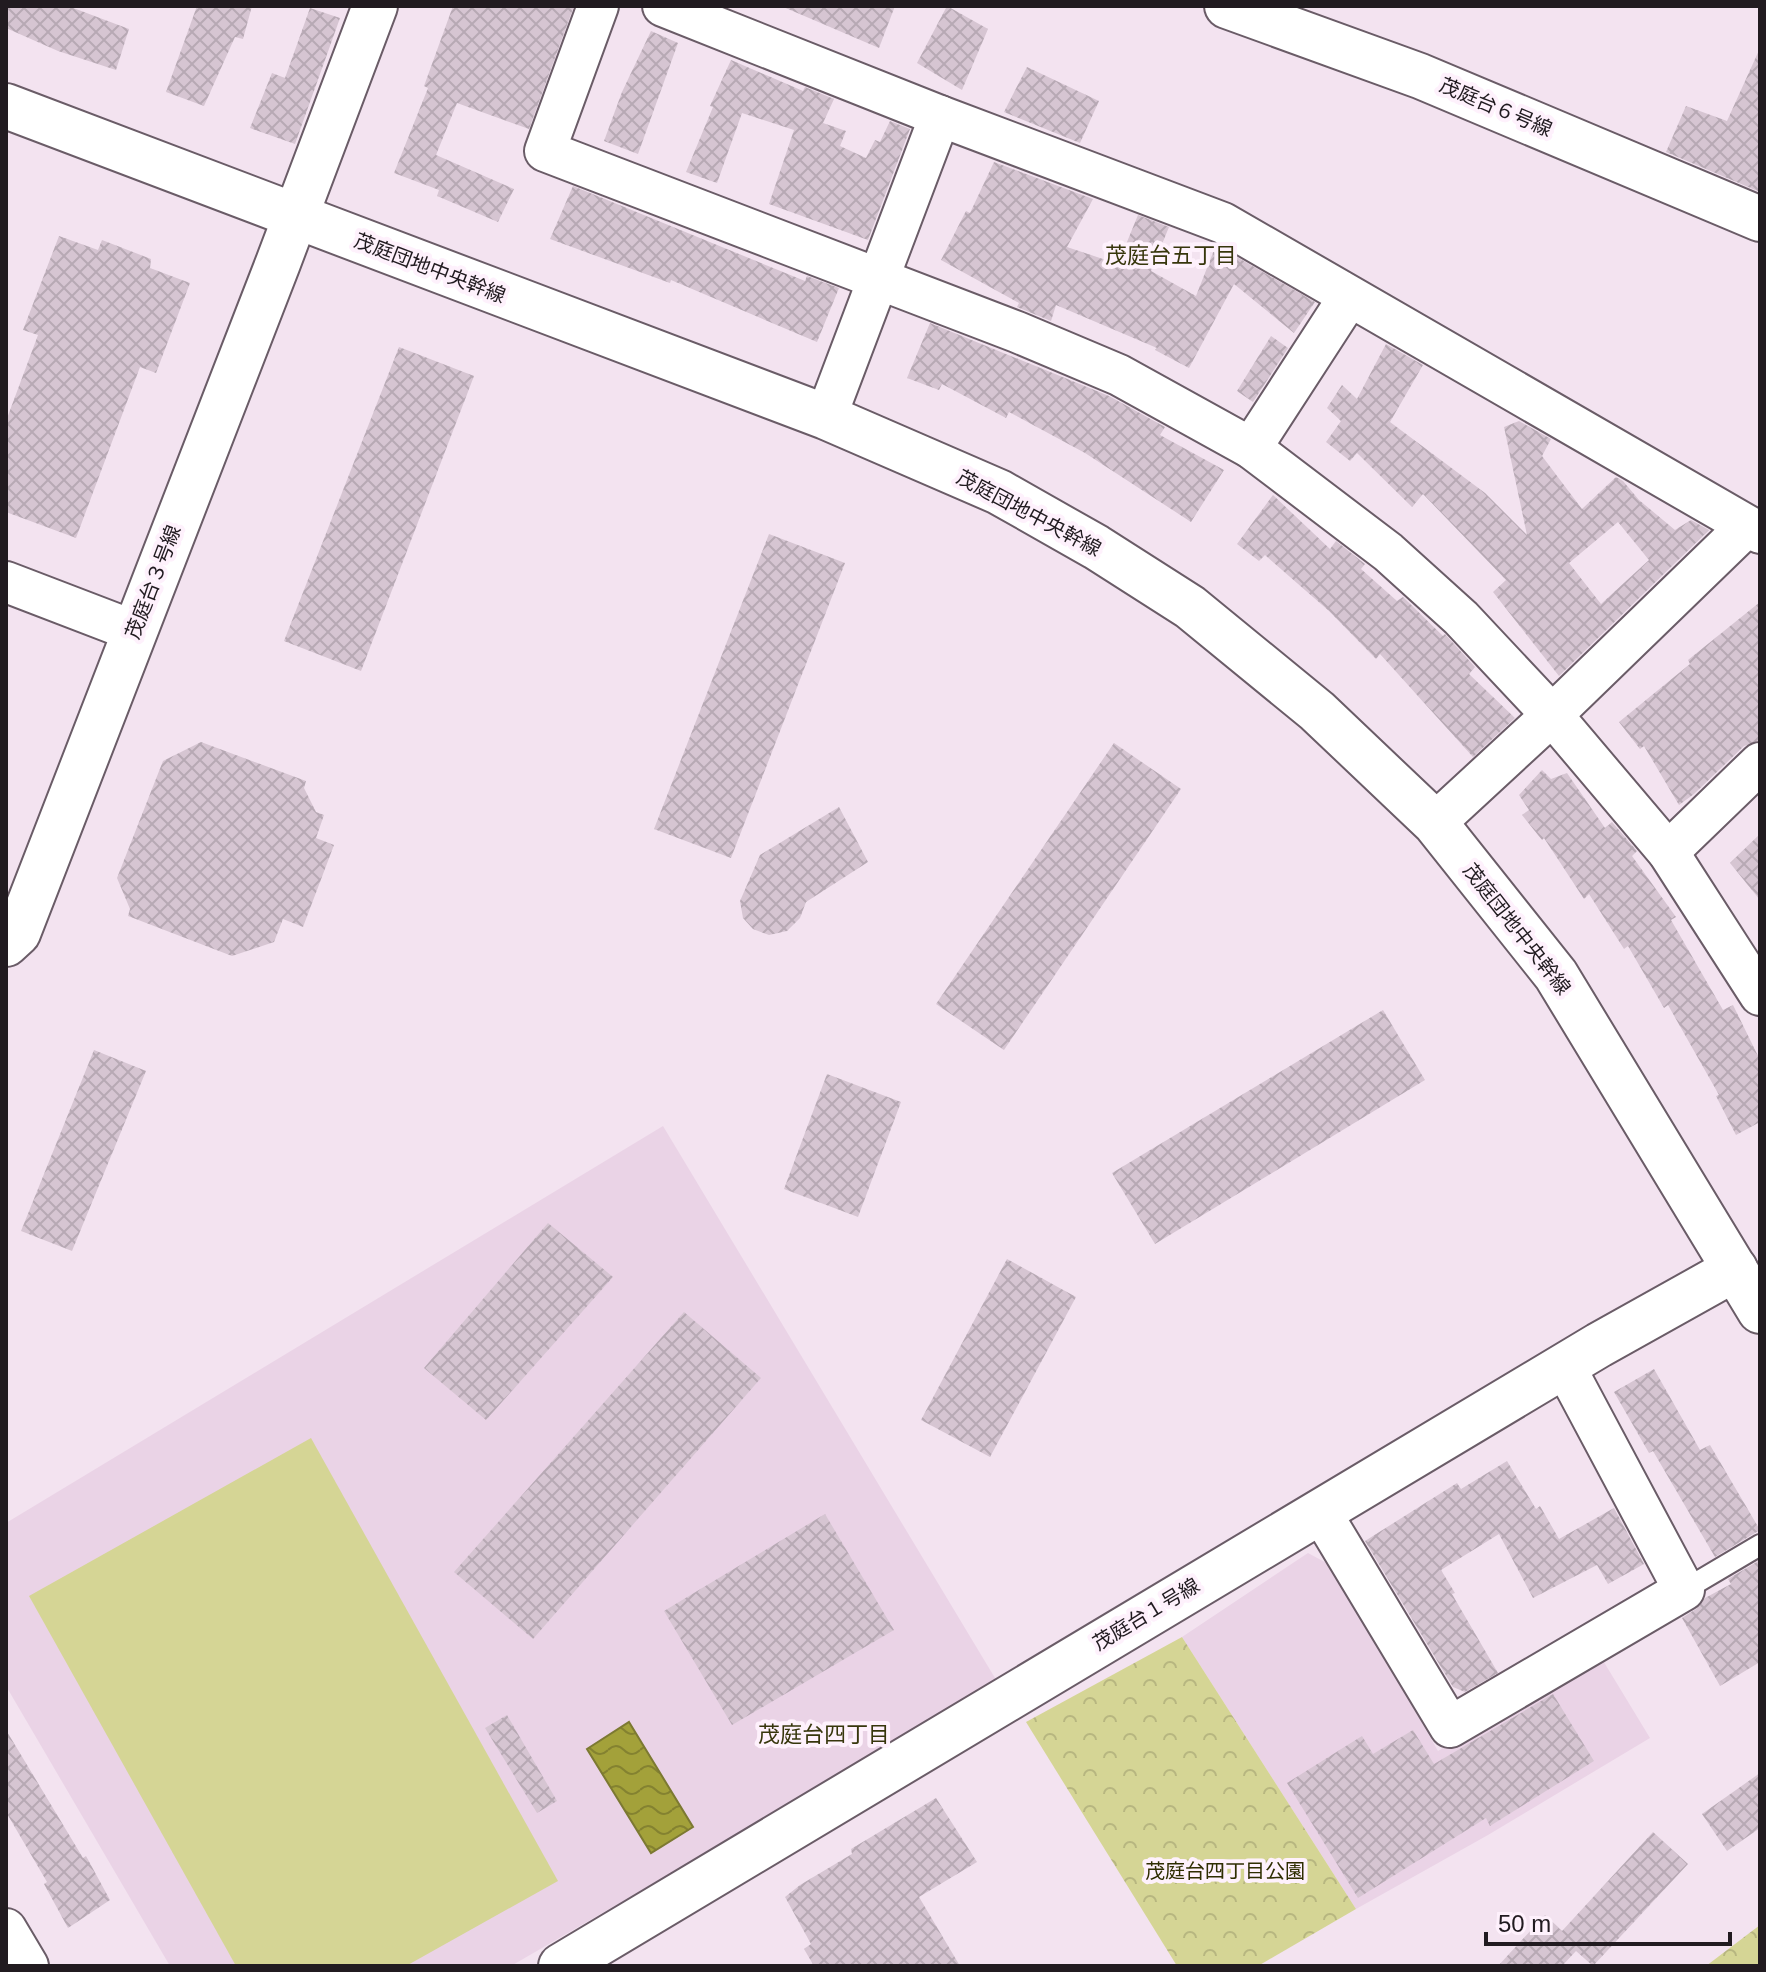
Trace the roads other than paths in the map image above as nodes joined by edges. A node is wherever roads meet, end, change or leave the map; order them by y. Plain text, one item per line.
1 (375, 6) edge
2 (598, 6) edge
3 (663, 6) edge
4 (1227, 6) edge
5 (6, 106) edge
6 (940, 116) junction
7 (296, 217) junction
8 (1760, 219) edge
9 (879, 281) junction
10 (1349, 297) junction
11 (826, 417) junction
12 (1251, 448) junction
13 (1753, 529) edge
14 (6, 582) edge
15 (134, 631) junction
16 (1552, 715) junction
17 (1760, 763) edge
18 (1435, 823) junction
19 (1668, 852) junction
20 (6, 944) edge
21 (1760, 995) edge
22 (1747, 1262) edge
23 (1760, 1311) edge
24 (1564, 1365) junction
25 (1320, 1511) junction
26 (1760, 1545) edge
27 (1684, 1590) junction
28 (6, 1929) edge
29 (28, 1966) edge
30 (561, 1966) edge

1 - 7 street, 茂庭台３号線
2 - 9 street
3 - 6 street
4 - 8 street, 茂庭台６号線
5 - 7 street, 茂庭団地中央幹線
6 - 9 street
6 - 10 street
7 - 11 street, 茂庭団地中央幹線
7 - 15 street, 茂庭台３号線
9 - 11 street
9 - 12 street
10 - 12 street
10 - 13 street
11 - 18 street, 茂庭団地中央幹線
12 - 16 street
13 - 16 street
14 - 15 street
15 - 20 street, 茂庭台３号線
16 - 18 street
16 - 19 street
17 - 19 street
18 - 22 street, 茂庭団地中央幹線
19 - 21 street
22 - 23 street, 茂庭団地中央幹線
22 - 24 street, 茂庭台１号線
24 - 25 street, 茂庭台１号線
24 - 27 street
25 - 27 street
25 - 30 street, 茂庭台１号線
26 - 27 lane
28 - 29 street

